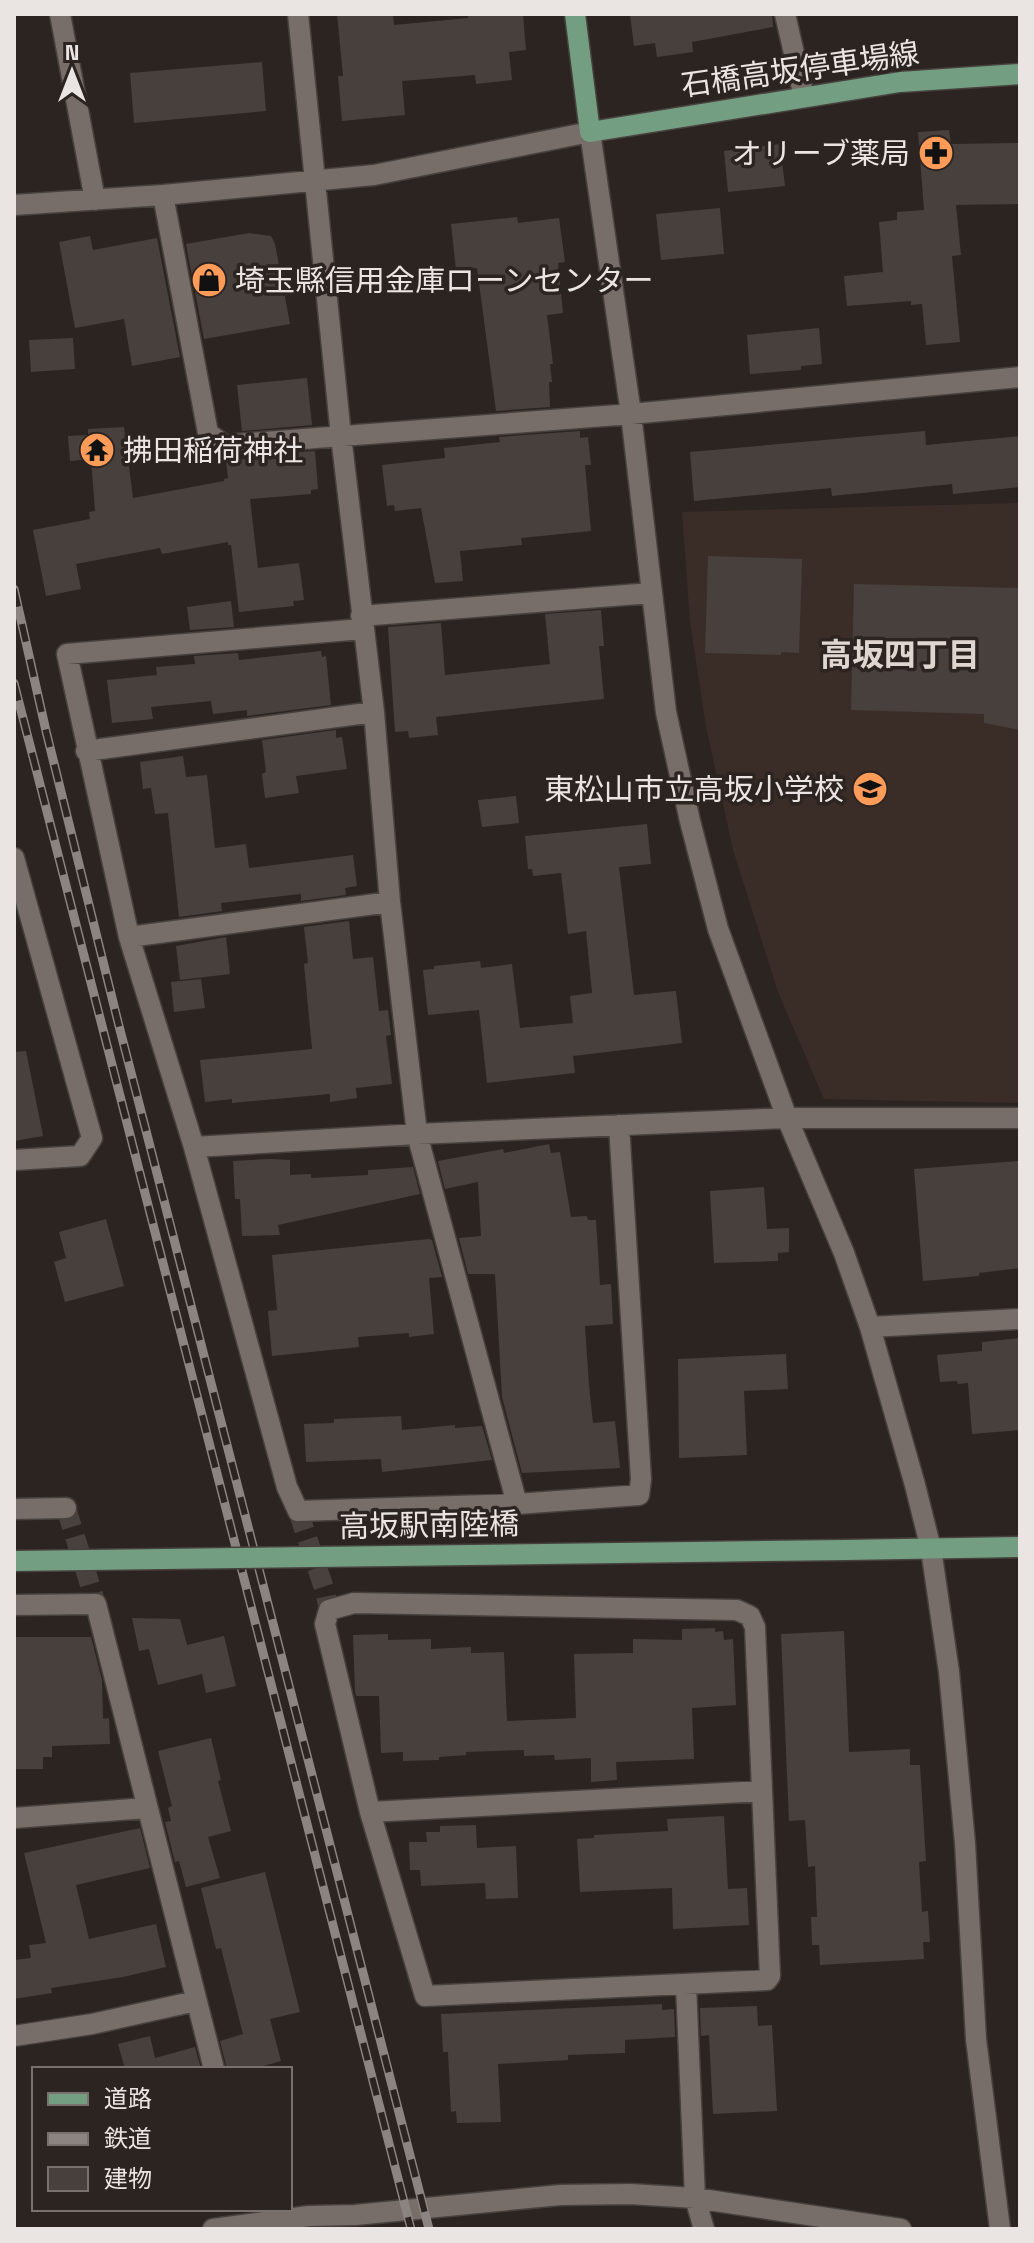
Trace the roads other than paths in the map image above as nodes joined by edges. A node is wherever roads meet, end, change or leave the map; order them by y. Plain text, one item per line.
1 (60, 14) edge
2 (298, 14) edge
3 (575, 14) edge
4 (785, 14) edge
5 (1020, 74) edge
6 (804, 97) junction
7 (590, 132) junction
8 (314, 181) junction
9 (163, 195) junction
10 (95, 200) junction
11 (14, 205) edge
12 (1020, 377) edge
13 (631, 414) junction
14 (341, 436) junction
15 (651, 593) junction
16 (362, 623) junction
17 (374, 712) junction
18 (86, 751) junction
19 (14, 858) edge
20 (390, 902) junction
21 (36, 937) junction
22 (129, 937) junction
23 (14, 938) edge
24 (787, 1118) junction
25 (1020, 1118) edge
26 (619, 1125) junction
27 (417, 1134) junction
28 (194, 1147) junction
29 (14, 1160) edge
30 (1020, 1319) edge
31 (870, 1327) junction
32 (517, 1504) junction
33 (66, 1508) dead end
34 (14, 1509) edge
35 (1020, 1547) edge
36 (931, 1549) junction
37 (14, 1561) edge
38 (14, 1605) edge
39 (762, 1791) junction
40 (146, 1808) junction
41 (370, 1812) junction
42 (14, 1818) edge
43 (686, 1984) junction
44 (196, 2001) junction
45 (14, 2036) edge
46 (213, 2067) edge
47 (695, 2198) junction
48 (255, 2216) edge
49 (355, 2222) edge
50 (213, 2229) edge
51 (704, 2229) edge
52 (901, 2229) edge
53 (1000, 2229) edge

1 - 10 street
2 - 8 street
3 - 7 main road
4 - 6 street
5 - 6 main road, 石橋高坂停車場線
6 - 7 main road, 石橋高坂停車場線
7 - 8 street
7 - 13 street
8 - 9 street
8 - 14 street
9 - 10 street
9 - 14 street
10 - 11 street
12 - 13 street
13 - 14 street
13 - 15 street
14 - 16 street
15 - 16 street
15 - 24 street
16 - 17 street
16 - 18 street
17 - 18 street
17 - 20 street
18 - 22 street
19 - 21 street
20 - 22 street
20 - 27 street
21 - 23 street
21 - 29 street
22 - 28 street
24 - 25 street
24 - 26 street
24 - 31 street
26 - 27 street
26 - 32 street
27 - 28 street
27 - 32 street
28 - 32 street
30 - 31 street
31 - 36 street
33 - 34 street
35 - 36 main road, 高坂駅南陸橋
36 - 37 main road, 高坂駅南陸橋, bridge
36 - 53 street
38 - 40 street
39 - 41 street
39 - 41 street
39 - 43 street
40 - 42 street
40 - 44 street
41 - 43 street
43 - 47 street
44 - 45 street
44 - 46 street
47 - 49 street
47 - 51 street
47 - 52 street
48 - 49 street
48 - 50 street

